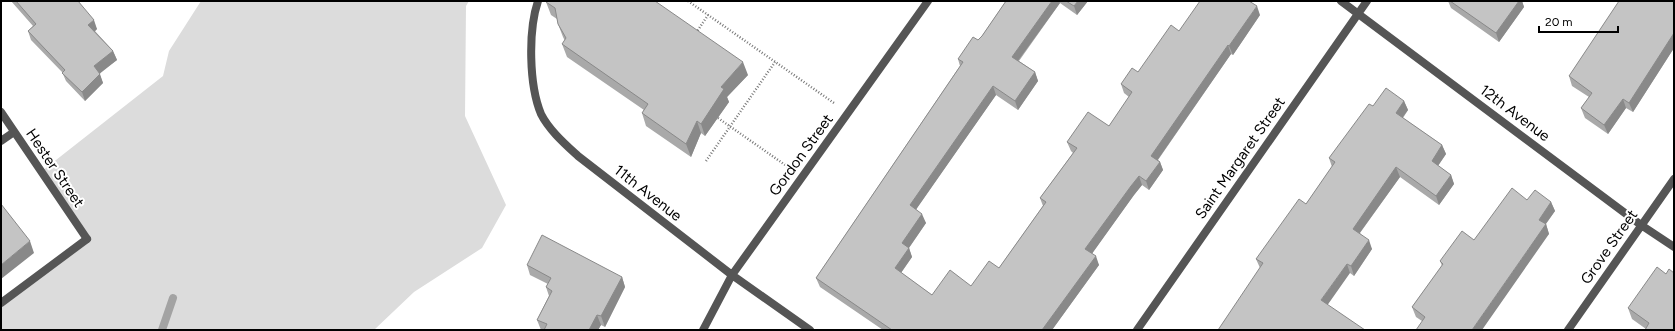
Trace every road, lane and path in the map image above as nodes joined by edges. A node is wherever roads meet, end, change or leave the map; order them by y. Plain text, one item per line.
1 (538, 1) edge
2 (688, 1) edge
3 (928, 1) edge
4 (1341, 1) edge
5 (1367, 1) edge
6 (1359, 13) junction
7 (708, 15) junction
8 (693, 37) edge
9 (775, 62) junction
10 (1, 112) edge
11 (848, 113) junction
12 (718, 118) dead end
13 (730, 126) junction
14 (14, 132) junction
15 (1, 141) edge
16 (706, 161) dead end
17 (802, 177) junction
18 (1674, 179) edge
19 (1641, 226) junction
20 (1674, 247) edge
21 (732, 275) junction
22 (1, 303) edge
23 (703, 330) edge
24 (810, 330) edge
25 (1137, 330) edge
26 (1568, 330) edge

1 - 21 street, 11th Avenue
2 - 7 path
3 - 11 street, Gordon Street
4 - 6 street, 12th Avenue
5 - 6 street, Saint Margaret Street
6 - 19 street, 12th Avenue
6 - 25 street, Saint Margaret Street
7 - 8 path
7 - 9 path
9 - 11 path
9 - 13 path
10 - 14 street, Hester Street
11 - 17 street, Gordon Street
12 - 13 path
13 - 16 path
13 - 17 path
14 - 15 street
14 - 22 street, Hester Street
17 - 21 street, Gordon Street
18 - 19 street, Grove Street
19 - 20 street, 12th Avenue
19 - 26 street, Grove Street
21 - 23 street, Gordon Street
21 - 24 street, 11th Avenue

